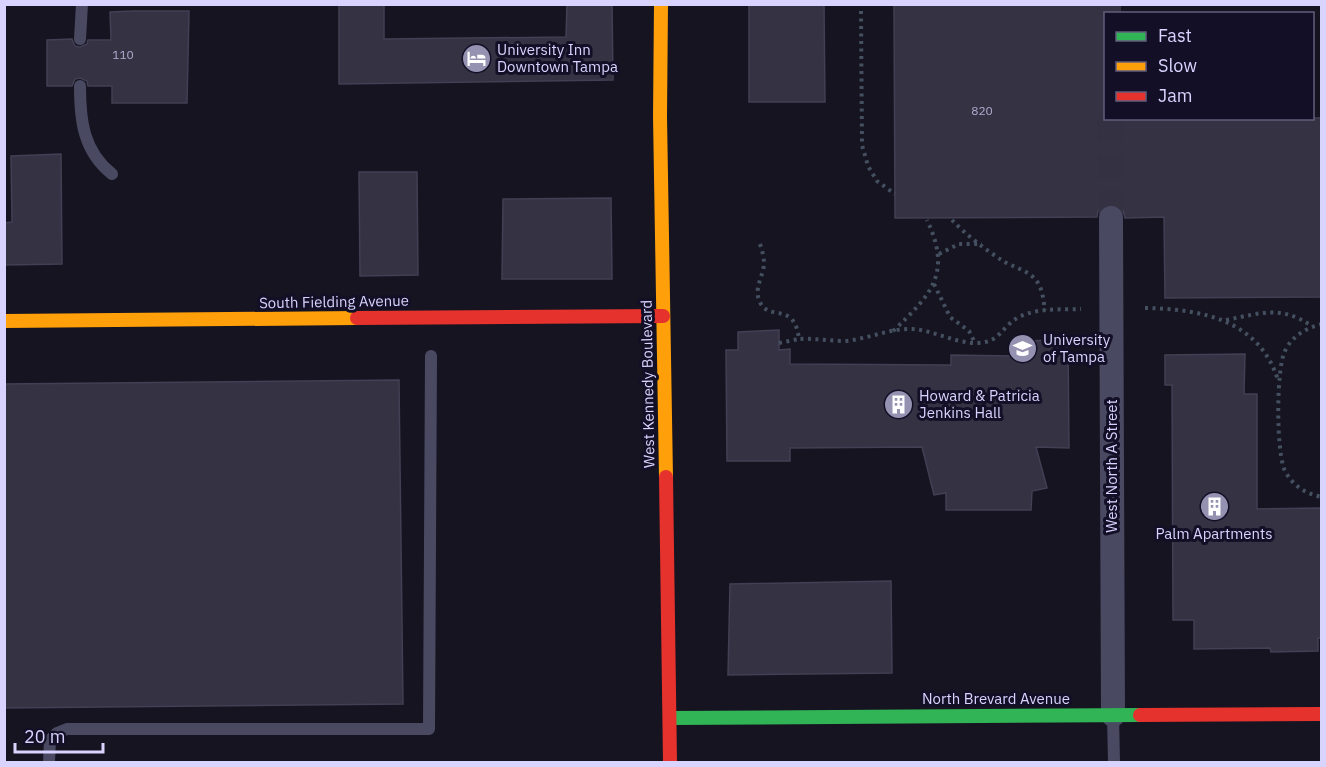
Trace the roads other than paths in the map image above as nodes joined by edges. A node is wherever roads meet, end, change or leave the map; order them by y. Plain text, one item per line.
1 (82, 4) edge
2 (661, 4) edge
3 (80, 39) dead end
4 (80, 86) dead end
5 (112, 174) dead end
6 (1111, 218) tunnel mouth
7 (663, 316) junction
8 (4, 321) edge
9 (431, 356) dead end
10 (1322, 714) edge
11 (1113, 715) junction
12 (670, 718) junction
13 (49, 762) edge
14 (670, 762) edge
15 (1114, 762) edge

1 - 3 lane
2 - 7 street, West Kennedy Boulevard
4 - 5 lane
6 - 11 street, West North A Street
7 - 8 street, South Fielding Avenue
7 - 12 street, West Kennedy Boulevard
9 - 13 lane
10 - 11 street, North Brevard Avenue
11 - 12 street, North Brevard Avenue
11 - 15 lane
12 - 14 street, West Kennedy Boulevard

